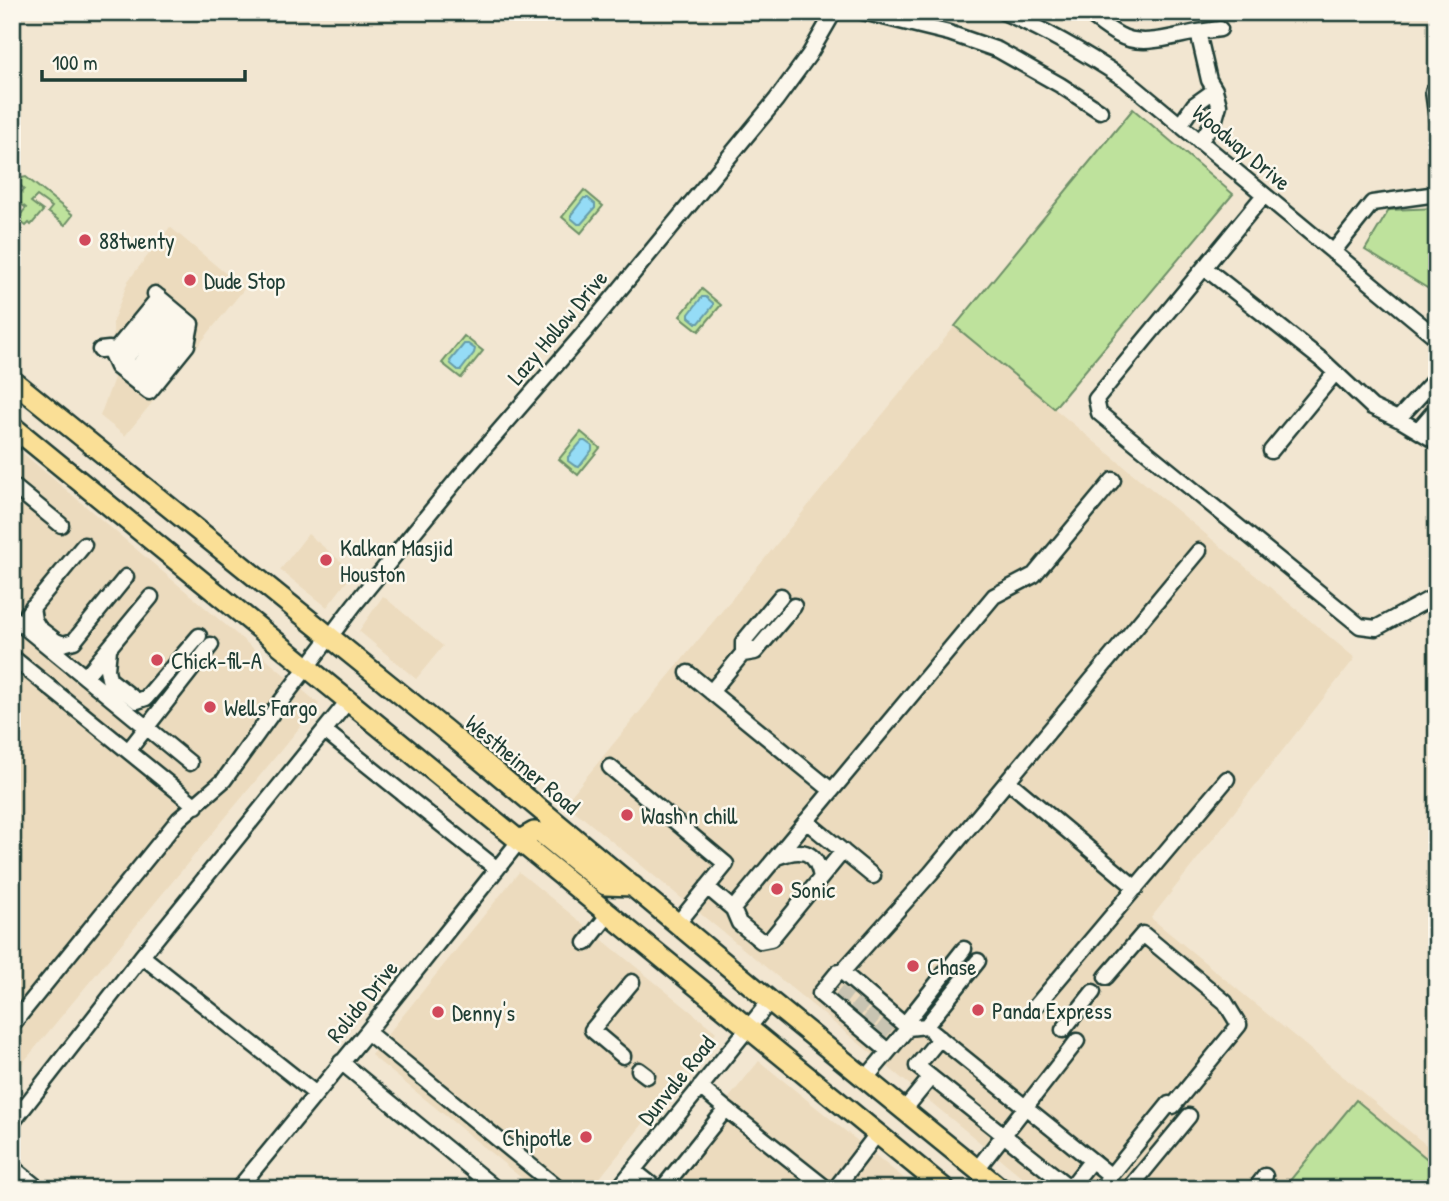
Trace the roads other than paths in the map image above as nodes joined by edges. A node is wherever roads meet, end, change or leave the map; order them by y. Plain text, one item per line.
1 (834, 12) edge
2 (863, 12) edge
3 (1003, 12) edge
4 (1086, 12) edge
5 (1220, 29) dead end
6 (1198, 33) junction
7 (1215, 90) junction
8 (1100, 111) dead end
9 (1180, 125) junction
10 (1200, 142) junction
11 (1437, 194) edge
12 (1264, 195) junction
13 (1334, 253) junction
14 (1205, 268) junction
15 (169, 306) junction
16 (1437, 338) edge
17 (100, 350) dead end
18 (1335, 373) junction
19 (127, 375) junction
20 (1437, 377) edge
21 (12, 380) edge
22 (1437, 408) edge
23 (1398, 419) junction
24 (1418, 430) junction
25 (15, 436) edge
26 (1437, 442) edge
27 (1271, 451) dead end
28 (1113, 480) dead end
29 (12, 485) edge
30 (61, 525) dead end
31 (84, 545) dead end
32 (1199, 551) dead end
33 (1437, 595) edge
34 (151, 597) dead end
35 (788, 601) dead end
36 (32, 607) junction
37 (16, 620) edge
38 (331, 637) junction
39 (109, 649) junction
40 (12, 656) edge
41 (64, 660) junction
42 (308, 667) junction
43 (688, 673) dead end
44 (85, 677) junction
45 (711, 692) junction
46 (348, 701) junction
47 (146, 727) junction
48 (325, 731) junction
49 (128, 751) junction
50 (190, 763) dead end
51 (610, 767) dead end
52 (1227, 779) dead end
53 (1008, 781) junction
54 (831, 790) junction
55 (195, 806) junction
56 (806, 821) junction
57 (520, 840) junction
58 (843, 852) junction
59 (775, 858) junction
60 (497, 869) junction
61 (873, 876) dead end
62 (821, 877) junction
63 (633, 886) junction
64 (707, 887) junction
65 (1136, 888) junction
66 (733, 909) junction
67 (609, 914) junction
68 (678, 923) junction
69 (586, 943) dead end
70 (964, 949) dead end
71 (142, 956) junction
72 (978, 961) dead end
73 (842, 972) junction
74 (1106, 977) dead end
75 (632, 982) dead end
76 (1093, 992) dead end
77 (770, 1000) junction
78 (1035, 1007) dead end
79 (899, 1023) junction
80 (12, 1025) edge
81 (926, 1026) junction
82 (747, 1028) junction
83 (1063, 1030) dead end
84 (367, 1032) junction
85 (940, 1038) junction
86 (12, 1039) edge
87 (1077, 1041) dead end
88 (12, 1046) edge
89 (888, 1051) junction
90 (622, 1056) dead end
91 (341, 1062) junction
92 (931, 1077) junction
93 (866, 1078) junction
94 (700, 1087) junction
95 (316, 1094) junction
96 (1026, 1107) junction
97 (726, 1109) junction
98 (904, 1110) junction
99 (1189, 1116) dead end
100 (12, 1123) edge
101 (877, 1134) junction
102 (1003, 1135) junction
103 (1091, 1161) junction
104 (12, 1167) edge
105 (976, 1169) junction
106 (633, 1170) junction
107 (1265, 1176) dead end
108 (1105, 1185) edge
109 (239, 1188) edge
110 (39, 1189) edge
111 (496, 1189) edge
112 (559, 1189) edge
113 (618, 1189) edge
114 (660, 1189) edge
115 (827, 1189) edge
116 (835, 1189) edge
117 (945, 1189) edge
118 (1001, 1189) edge
119 (1129, 1189) edge
120 (1255, 1189) edge

1 - 38 street, Lazy Hollow Drive
2 - 8 street
3 - 9 street, Woodway Drive
4 - 6 street
5 - 6 street
6 - 7 street
7 - 9 street
7 - 10 street
9 - 10 street, Woodway Drive
10 - 12 street, Woodway Drive
11 - 13 street
12 - 13 street, Woodway Drive
12 - 14 street
13 - 16 street, Woodway Drive
14 - 18 street
14 - 33 street
15 - 19 street
15 - 19 street
15 - 19 street
17 - 19 street
18 - 23 street
18 - 27 street
20 - 23 street
21 - 38 main road, Westheimer Road
22 - 24 street
23 - 24 street
24 - 26 street
25 - 42 main road
28 - 54 street
29 - 30 street
31 - 36 street
32 - 53 street
34 - 39 street
35 - 45 street
36 - 37 street
36 - 41 street
37 - 41 street
38 - 42 street, Lazy Hollow Drive
38 - 63 main road, Westheimer Road
39 - 44 street
39 - 47 street
40 - 49 street
41 - 44 street
42 - 46 main road
42 - 55 street, Lazy Hollow Drive
43 - 45 street
44 - 47 street
45 - 54 street
46 - 48 street
46 - 57 main road
47 - 49 street
47 - 50 street
48 - 60 street
48 - 71 street
49 - 55 street
51 - 64 street
52 - 65 street
53 - 65 street
53 - 73 street
54 - 56 street
55 - 80 street, Lazy Hollow Drive
56 - 58 street
56 - 59 street
57 - 60 street, Rolido Drive
57 - 63 main road
57 - 67 main road
58 - 61 street
58 - 62 street
59 - 62 street
59 - 66 street
60 - 84 street, Rolido Drive
62 - 66 street
63 - 68 main road, Westheimer Road
64 - 66 street
64 - 68 street
65 - 78 street
67 - 69 street
67 - 82 main road
68 - 77 main road, Westheimer Road
70 - 79 street
71 - 95 street
71 - 100 street
72 - 81 street
73 - 79 street
73 - 89 street
74 - 108 street
75 - 90 street
76 - 83 street
77 - 82 street, Dunvale Road
77 - 93 main road, Westheimer Road
79 - 81 street
79 - 89 street
81 - 85 street
82 - 94 street, Dunvale Road
82 - 101 main road
84 - 91 street, Rolido Drive
84 - 112 street
85 - 92 street
85 - 96 street
86 - 88 street
87 - 96 street
89 - 93 street
91 - 95 street, Rolido Drive
91 - 111 street
92 - 98 street
92 - 102 street
93 - 98 main road, Westheimer Road
94 - 97 street
94 - 106 street, Dunvale Road
95 - 109 street, Rolido Drive
96 - 102 street
96 - 103 street
97 - 114 street
97 - 115 street
98 - 105 main road, Westheimer Road
99 - 119 street
101 - 116 street
101 - 117 main road
102 - 103 street
102 - 105 street
103 - 108 street
104 - 110 street
105 - 118 main road, Westheimer Road
106 - 113 street, Dunvale Road
106 - 114 street
107 - 120 street

